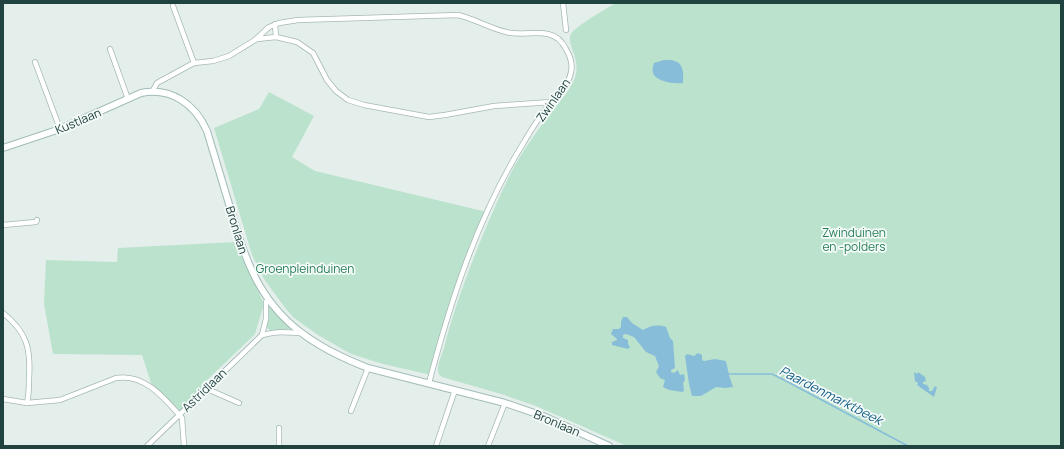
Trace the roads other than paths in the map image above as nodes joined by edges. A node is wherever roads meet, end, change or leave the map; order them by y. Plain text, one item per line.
1 (563, 3) edge
2 (173, 6) dead end
3 (275, 24) junction
4 (566, 30) dead end
5 (276, 37) junction
6 (255, 40) junction
7 (110, 49) dead end
8 (35, 62) dead end
9 (194, 63) junction
10 (152, 92) junction
11 (128, 100) junction
12 (551, 102) junction
13 (60, 130) junction
14 (3, 148) edge
15 (37, 220) dead end
16 (3, 225) edge
17 (268, 298) junction
18 (3, 312) edge
19 (302, 333) junction
20 (262, 334) junction
21 (368, 368) junction
22 (429, 383) junction
23 (205, 388) junction
24 (455, 390) junction
25 (3, 399) edge
26 (27, 403) junction
27 (239, 403) dead end
28 (505, 403) junction
29 (351, 412) dead end
30 (179, 415) junction
31 (279, 428) dead end
32 (596, 443) edge
33 (147, 446) edge
34 (184, 446) edge
35 (279, 446) edge
36 (436, 446) edge
37 (488, 446) edge
38 (609, 446) edge

1 - 4 street
2 - 9 street
3 - 5 street
3 - 6 street, Zwinlaan
3 - 12 street, Zwinlaan
5 - 6 street
5 - 12 street
6 - 9 street, Zwinlaan
7 - 11 street
8 - 13 street
9 - 10 street, Zwinlaan
10 - 11 street, Kustlaan
10 - 17 street, Bronlaan
11 - 13 street, Kustlaan
12 - 22 street, Zwinlaan
13 - 14 street, Kustlaan
15 - 16 street
17 - 19 street, Bronlaan
17 - 20 street
18 - 26 street
19 - 20 street
19 - 21 street, Bronlaan
20 - 23 street, Astridlaan
21 - 22 street, Bronlaan
21 - 29 street
22 - 24 street, Bronlaan
23 - 27 street
23 - 30 street, Astridlaan
24 - 28 street, Bronlaan
24 - 36 street
25 - 26 street
26 - 30 street
28 - 32 street, Bronlaan
28 - 37 street
30 - 33 street, Astridlaan
30 - 34 street
31 - 35 street
32 - 38 street, Bronlaan

